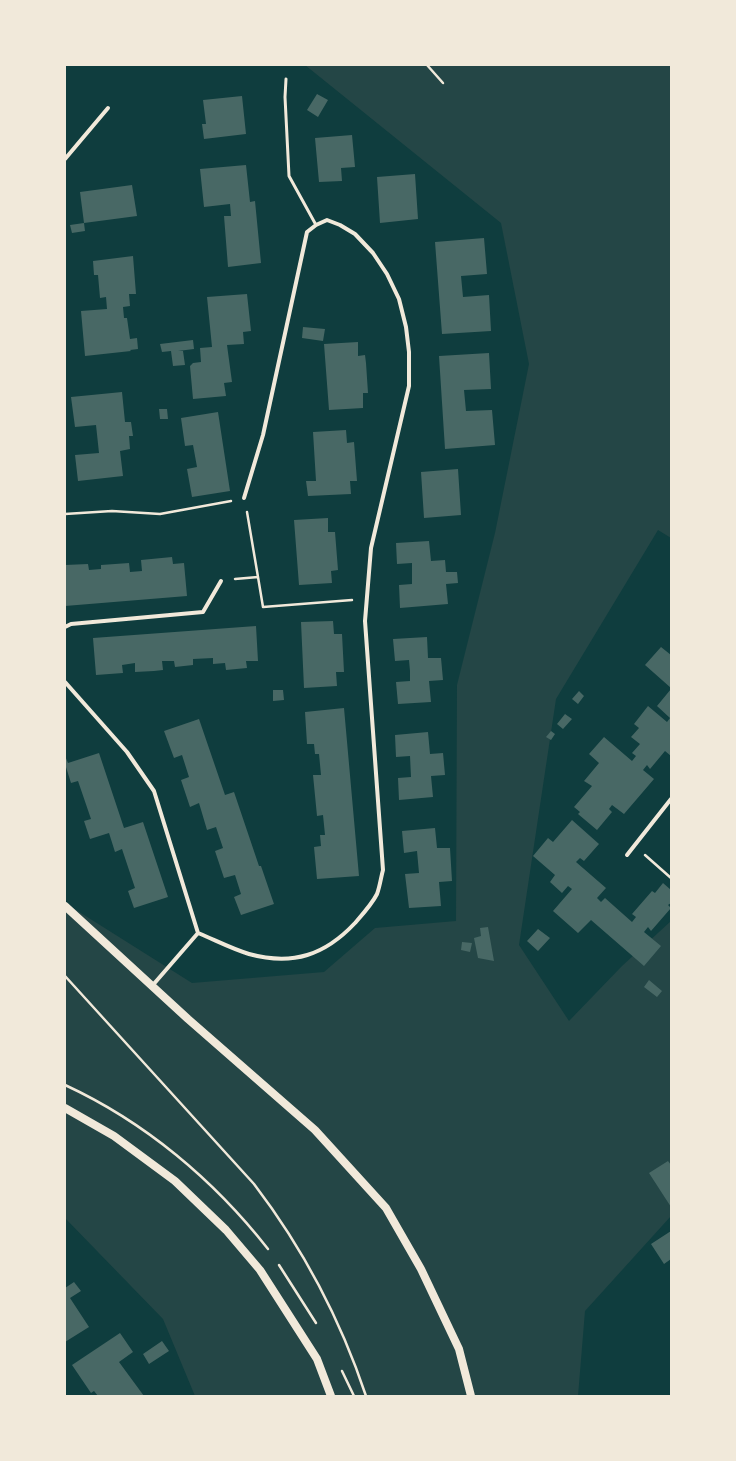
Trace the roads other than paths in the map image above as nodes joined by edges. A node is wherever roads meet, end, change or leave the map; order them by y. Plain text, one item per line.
1 (286, 79) dead end
2 (108, 108) dead end
3 (65, 159) edge
4 (316, 225) junction
5 (244, 498) road end
6 (221, 581) road end
7 (65, 627) edge
8 (65, 682) edge
9 (671, 799) edge
10 (627, 855) dead end
11 (65, 906) edge
12 (198, 933) junction
13 (151, 986) junction
14 (65, 1108) edge
15 (331, 1396) edge
16 (471, 1396) edge

1 - 4 lane
2 - 3 street
4 - 5 street
4 - 12 street
6 - 7 street
8 - 12 street
9 - 10 street
11 - 13 main road
12 - 13 street
13 - 16 main road
14 - 15 main road

